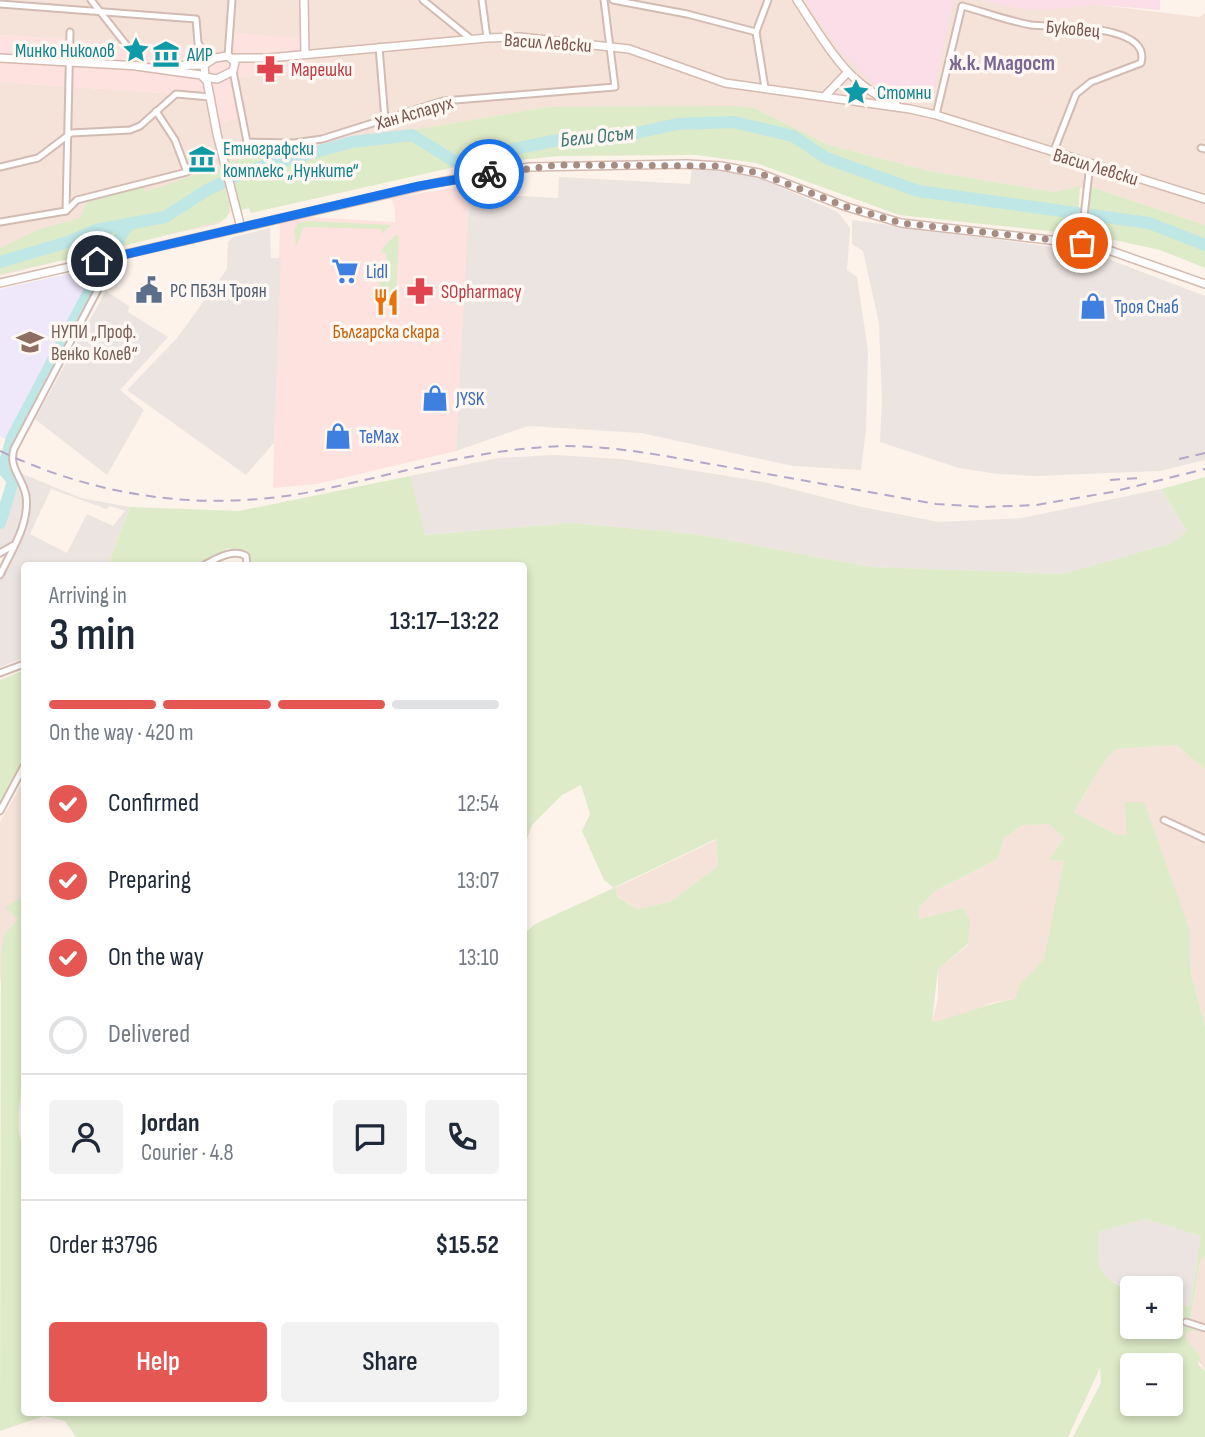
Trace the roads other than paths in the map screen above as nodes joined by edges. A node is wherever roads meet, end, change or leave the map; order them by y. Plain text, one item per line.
1 (71, 0) edge
2 (91, 0) edge
3 (232, 0) edge
4 (304, 0) edge
5 (423, 0) edge
6 (482, 0) edge
7 (604, 0) edge
8 (613, 0) edge
9 (768, 0) edge
10 (797, 0) edge
11 (0, 4) edge
12 (71, 8) junction
13 (99, 10) junction
14 (756, 32) junction
15 (70, 33) dead end
16 (487, 38) junction
17 (471, 39) junction
18 (610, 46) junction
19 (379, 47) junction
20 (305, 54) junction
21 (135, 56) dead end
22 (230, 57) junction
23 (0, 58) edge
24 (268, 58) junction
25 (69, 62) junction
26 (207, 63) junction
27 (136, 66) junction
28 (234, 70) junction
29 (847, 73) junction
30 (205, 77) junction
31 (220, 78) junction
32 (765, 88) junction
33 (823, 96) junction
34 (210, 97) junction
35 (910, 108) junction
36 (212, 109) junction
37 (156, 111) junction
38 (936, 115) junction
39 (385, 120) junction
40 (66, 136) junction
41 (1053, 153) junction
42 (1090, 164) junction
43 (0, 167) edge
44 (1205, 199) edge
45 (66, 211) junction
46 (0, 222) edge
47 (241, 228) junction
48 (1082, 234) dead end
49 (115, 257) junction
50 (0, 283) edge
51 (1205, 285) edge
52 (14, 545) junction
53 (0, 552) edge
54 (210, 562) edge
55 (247, 562) edge
56 (0, 575) edge
57 (21, 665) edge
58 (0, 673) edge
59 (21, 772) edge
60 (0, 811) edge
61 (1164, 820) dead end
62 (1205, 839) edge
63 (1185, 1322) dead end
64 (1205, 1328) edge

1 - 12 street
2 - 13 street
3 - 22 street
4 - 20 street
5 - 17 street
6 - 16 street
7 - 18 street
8 - 14 street
9 - 14 street
10 - 29 street
11 - 12 street
12 - 13 street
13 - 21 street
13 - 26 street
14 - 32 street
15 - 25 street
16 - 17 street, Васил Левски
16 - 18 street, Васил Левски
17 - 19 street, Васил Левски
18 - 32 street, Васил Левски
18 - 39 street, Хан Аспарух
19 - 20 street, Васил Левски
19 - 39 street
20 - 24 street, Васил Левски
22 - 24 street, Васил Левски
22 - 26 street, Васил Левски
22 - 28 street
23 - 25 street
24 - 28 street, Васил Левски
25 - 27 street
25 - 40 street
26 - 27 street
26 - 30 street
27 - 30 street
28 - 31 street, Васил Левски
28 - 39 street, Хан Аспарух
29 - 33 street
29 - 35 street
30 - 31 street
30 - 34 street
31 - 36 street
32 - 33 street, Васил Левски
33 - 35 street, Васил Левски
34 - 36 street
34 - 37 street
35 - 38 street, Васил Левски
36 - 47 street
37 - 40 street
37 - 45 street
38 - 41 street, Васил Левски
38 - 41 street, Буковец
40 - 43 street
40 - 45 street
41 - 42 street, Васил Левски
42 - 44 street, Васил Левски
42 - 48 street
45 - 46 street
47 - 49 street
47 - 51 street
49 - 50 street
49 - 52 street
52 - 53 street
52 - 56 street
54 - 55 street
57 - 58 street
59 - 60 street
61 - 62 street
63 - 64 street

